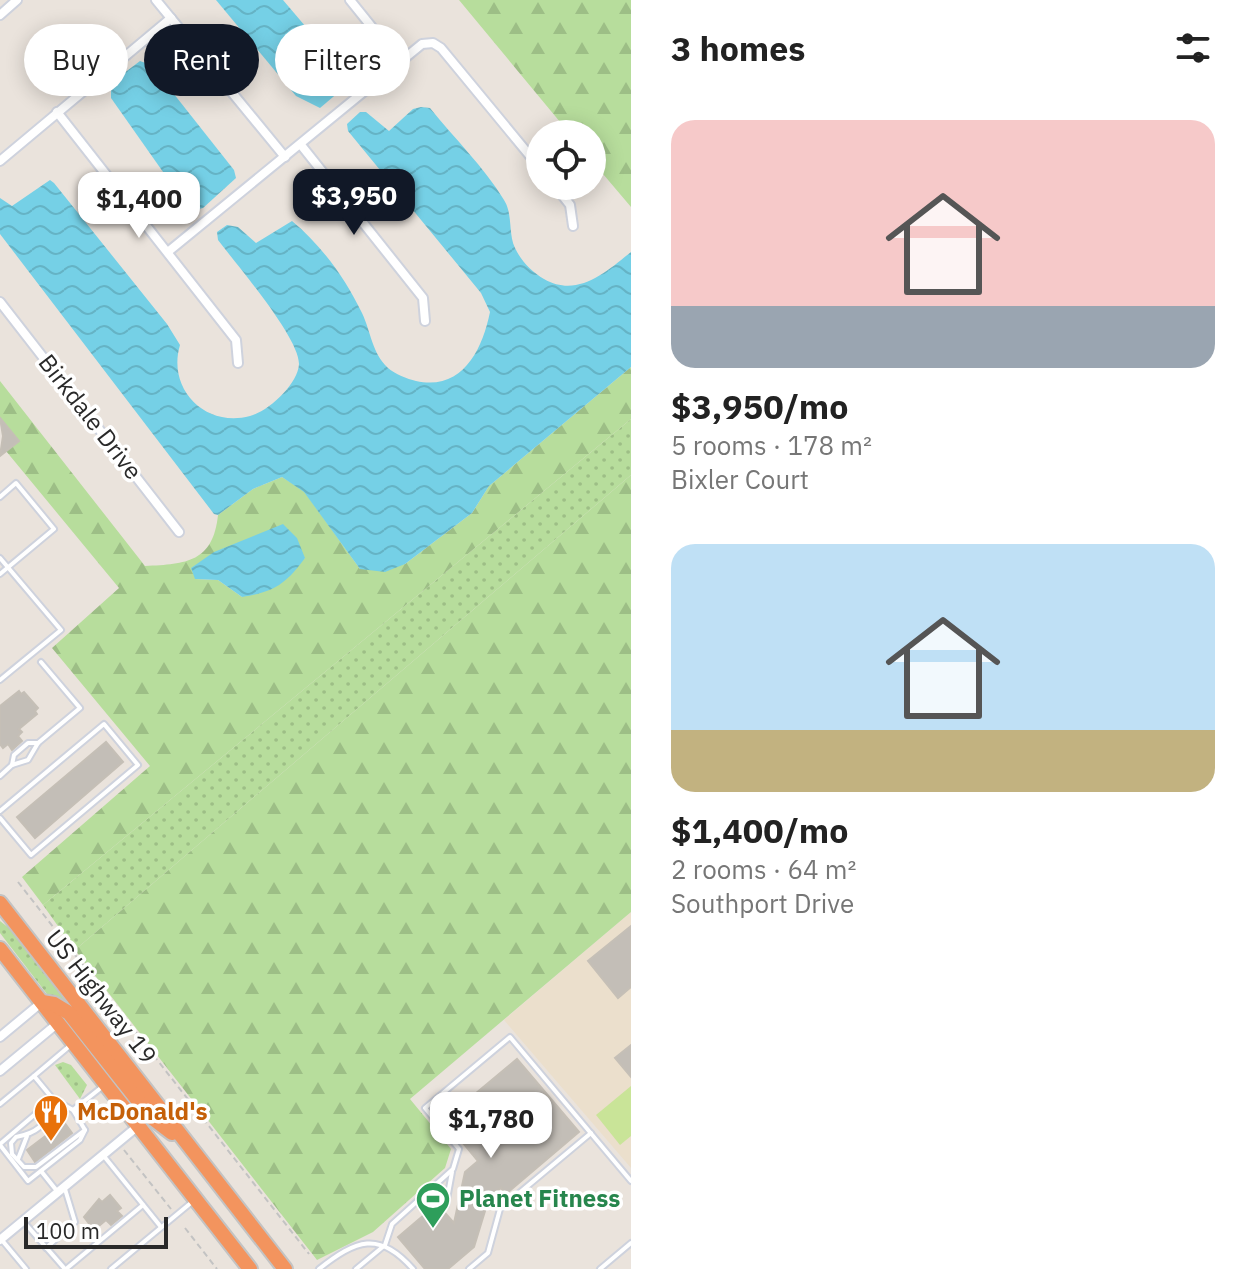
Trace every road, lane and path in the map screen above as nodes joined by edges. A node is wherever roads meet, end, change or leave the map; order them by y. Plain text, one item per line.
1 (17, 0) edge
2 (156, 0) edge
3 (350, 0) edge
4 (0, 15) edge
5 (171, 18) junction
6 (369, 24) edge
7 (410, 54) edge
8 (359, 96) edge
9 (57, 112) junction
10 (301, 145) junction
11 (526, 152) edge
12 (285, 157) junction
13 (0, 161) edge
14 (566, 200) edge
15 (573, 226) dead end
16 (169, 251) junction
17 (0, 302) edge
18 (425, 321) dead end
19 (238, 363) dead end
20 (0, 497) edge
21 (179, 532) dead end
22 (0, 558) edge
23 (8, 567) junction
24 (0, 574) edge
25 (41, 662) dead end
26 (0, 680) edge
27 (38, 743) junction
28 (12, 765) junction
29 (0, 776) edge
30 (0, 811) edge
31 (0, 818) edge
32 (18, 882) dead end
33 (0, 903) edge
34 (0, 949) edge
35 (42, 1002) junction
36 (58, 1023) junction
37 (0, 1037) edge
38 (73, 1043) junction
39 (0, 1071) edge
40 (34, 1076) junction
41 (106, 1084) junction
42 (53, 1099) junction
43 (0, 1104) edge
44 (48, 1104) junction
45 (73, 1110) junction
46 (138, 1126) junction
47 (85, 1130) junction
48 (591, 1133) junction
49 (27, 1136) junction
50 (0, 1144) edge
51 (188, 1145) junction
52 (124, 1150) dead end
53 (103, 1155) junction
54 (18, 1159) junction
55 (453, 1169) junction
56 (631, 1170) edge
57 (41, 1171) junction
58 (626, 1174) junction
59 (631, 1181) edge
60 (61, 1190) junction
61 (196, 1198) junction
62 (143, 1205) junction
63 (446, 1205) dead end
64 (172, 1210) dead end
65 (23, 1221) junction
66 (161, 1227) junction
67 (185, 1228) dead end
68 (1, 1240) edge
69 (631, 1243) edge
70 (385, 1245) junction
71 (46, 1248) junction
72 (309, 1254) dead end
73 (26, 1269) edge
74 (65, 1269) edge
75 (111, 1269) edge
76 (217, 1269) edge
77 (250, 1269) edge
78 (285, 1269) edge
79 (319, 1269) edge
80 (356, 1269) edge
81 (413, 1269) edge
82 (469, 1269) edge
83 (600, 1269) edge

1 - 4 street
2 - 5 street
3 - 6 street
5 - 9 street
5 - 12 street
7 - 11 street
8 - 10 street
9 - 13 street
9 - 16 street
10 - 12 street
10 - 18 street
12 - 16 street
14 - 15 street
16 - 19 street
17 - 21 street, Birkdale Drive
20 - 23 lane
22 - 23 lane
23 - 24 lane
23 - 26 lane
25 - 27 lane
27 - 28 lane
27 - 28 lane
28 - 29 lane
30 - 31 lane
32 - 72 path
33 - 51 highway, US Highway 19
34 - 35 highway, US Highway 19
35 - 36 highway, US Highway 19
35 - 37 street
35 - 51 highway
36 - 38 highway, US Highway 19
36 - 39 street
38 - 40 lane
38 - 41 highway, US Highway 19
40 - 42 lane
40 - 43 lane
41 - 45 lane
41 - 46 highway, US Highway 19
42 - 44 lane
42 - 45 lane
44 - 49 lane
44 - 50 lane
45 - 47 lane
46 - 53 street
46 - 61 highway, US Highway 19
47 - 54 lane
47 - 57 lane
48 - 55 lane
48 - 58 lane
48 - 82 lane
49 - 54 lane
49 - 54 lane
50 - 57 lane
51 - 78 highway, US Highway 19
52 - 64 path
53 - 60 street
53 - 62 lane
55 - 63 lane
55 - 70 lane
56 - 58 lane
57 - 60 lane
58 - 59 lane
60 - 65 street
60 - 71 lane
61 - 66 lane
61 - 77 highway, US Highway 19
62 - 66 lane
62 - 74 lane
65 - 68 street
65 - 71 lane
66 - 75 lane
67 - 76 path
68 - 73 lane
69 - 83 lane
70 - 79 lane
70 - 80 lane
70 - 81 lane
71 - 74 lane

